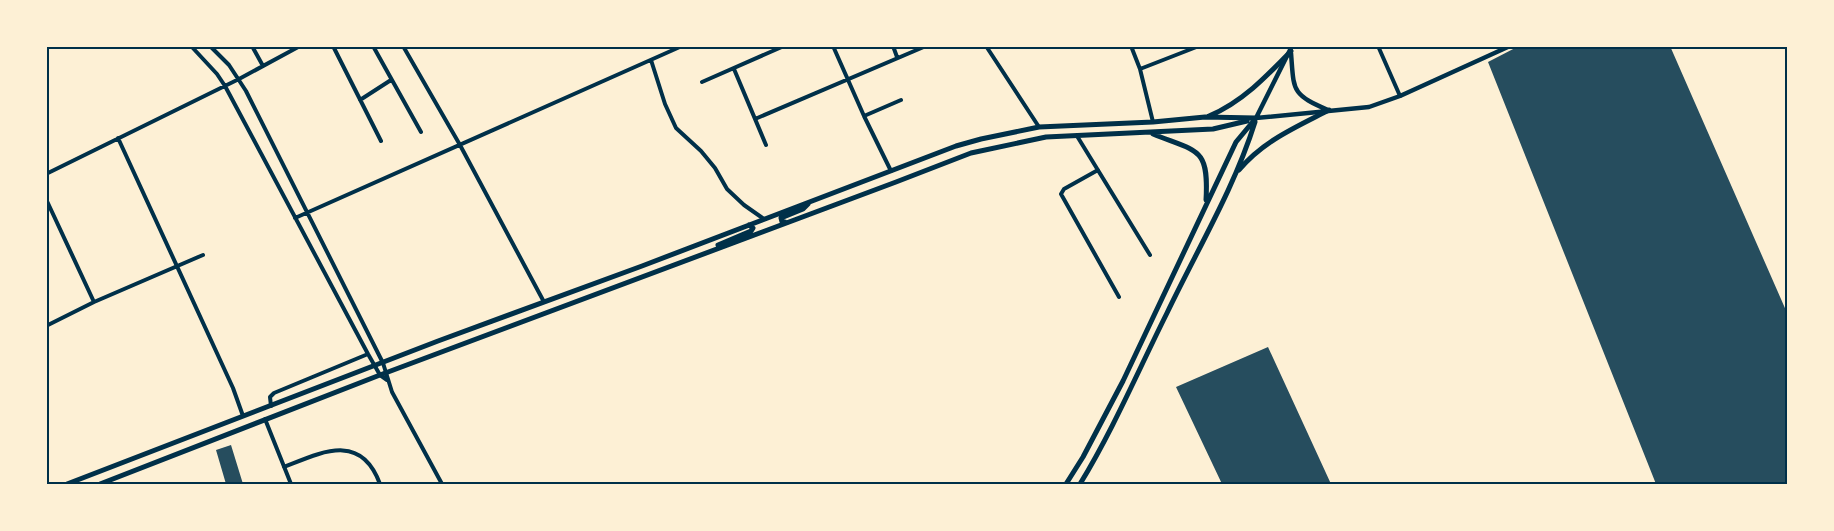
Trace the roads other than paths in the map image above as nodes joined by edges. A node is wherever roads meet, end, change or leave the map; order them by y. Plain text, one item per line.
1 (190, 46) edge
2 (210, 46) edge
3 (252, 46) edge
4 (300, 46) edge
5 (333, 46) edge
6 (373, 46) edge
7 (403, 46) edge
8 (682, 46) edge
9 (784, 46) edge
10 (833, 46) edge
11 (893, 46) edge
12 (926, 46) edge
13 (986, 46) edge
14 (1131, 46) edge
15 (1378, 46) edge
16 (1510, 46) edge
17 (1196, 47) edge
18 (672, 49) edge
19 (1292, 49) edge
20 (1498, 49) edge
21 (897, 57) junction
22 (651, 60) junction
23 (263, 66) junction
24 (734, 69) junction
25 (1140, 69) junction
26 (848, 78) junction
27 (239, 79) junction
28 (391, 80) junction
29 (702, 82) dead end
30 (225, 86) junction
31 (1400, 96) junction
32 (360, 100) junction
33 (901, 100) dead end
34 (1329, 110) junction
35 (864, 116) junction
36 (1205, 117) junction
37 (1256, 118) junction
38 (755, 119) junction
39 (1153, 122) junction
40 (1039, 127) junction
41 (421, 132) dead end
42 (1152, 133) junction
43 (1077, 136) junction
44 (118, 138) junction
45 (381, 141) dead end
46 (460, 145) junction
47 (766, 145) dead end
48 (1098, 170) junction
49 (891, 171) junction
50 (46, 174) edge
51 (1234, 176) junction
52 (46, 199) edge
53 (811, 201) junction
54 (1206, 205) junction
55 (307, 212) junction
56 (295, 218) junction
57 (764, 219) junction
58 (786, 222) junction
59 (749, 225) junction
60 (767, 229) junction
61 (709, 251) junction
62 (203, 255) dead end
63 (1150, 255) dead end
64 (177, 266) junction
65 (1119, 297) dead end
66 (94, 302) junction
67 (544, 303) junction
68 (46, 326) edge
69 (368, 354) junction
70 (383, 363) junction
71 (376, 366) junction
72 (387, 373) junction
73 (380, 375) junction
74 (387, 380) junction
75 (271, 406) junction
76 (243, 416) junction
77 (265, 419) junction
78 (284, 467) junction
79 (67, 484) edge
80 (100, 484) edge
81 (291, 484) edge
82 (380, 484) edge
83 (442, 484) edge
84 (1066, 484) edge
85 (1080, 484) edge

1 - 30 street
2 - 27 street
3 - 23 street
4 - 23 street
5 - 32 street
6 - 28 street
7 - 46 street
8 - 18 street
9 - 24 street
10 - 26 street
11 - 21 street
12 - 21 street
13 - 40 street
14 - 25 street
15 - 31 street
16 - 20 street
17 - 25 street
18 - 22 street
19 - 34 street
19 - 36 main road
19 - 37 street
20 - 31 street
21 - 26 street
22 - 46 street
22 - 57 street
23 - 27 street
24 - 29 street
24 - 38 street
25 - 39 street
26 - 35 street
26 - 38 street
27 - 30 street
27 - 55 street
28 - 32 street
28 - 41 street
30 - 44 street
30 - 56 street
31 - 34 street
32 - 45 street
33 - 35 street
34 - 37 street
34 - 51 main road
35 - 49 street
36 - 37 main road
36 - 39 main road
37 - 42 main road
37 - 51 main road
37 - 54 main road
38 - 47 street
39 - 40 main road
40 - 49 main road
42 - 43 main road
42 - 54 main road
43 - 48 street
43 - 58 main road
44 - 50 street
44 - 64 street
46 - 55 street
46 - 67 street
48 - 63 street
48 - 65 street
49 - 53 main road
51 - 85 main road
52 - 66 street
53 - 57 main road
53 - 58 main road
54 - 84 main road
55 - 56 street
55 - 70 street
56 - 69 street
57 - 59 main road
57 - 60 main road
58 - 60 main road
59 - 61 main road
59 - 67 main road
60 - 61 main road
61 - 72 main road
62 - 64 street
64 - 66 street
64 - 76 street
66 - 68 street
67 - 70 main road
69 - 71 street
69 - 75 street
70 - 71 main road
70 - 72 street
71 - 73 street
71 - 75 main road
72 - 73 main road
72 - 74 street
73 - 74 street
73 - 77 main road
74 - 83 street
75 - 76 main road
76 - 79 main road
77 - 78 street
77 - 80 main road
78 - 81 street
78 - 82 street

